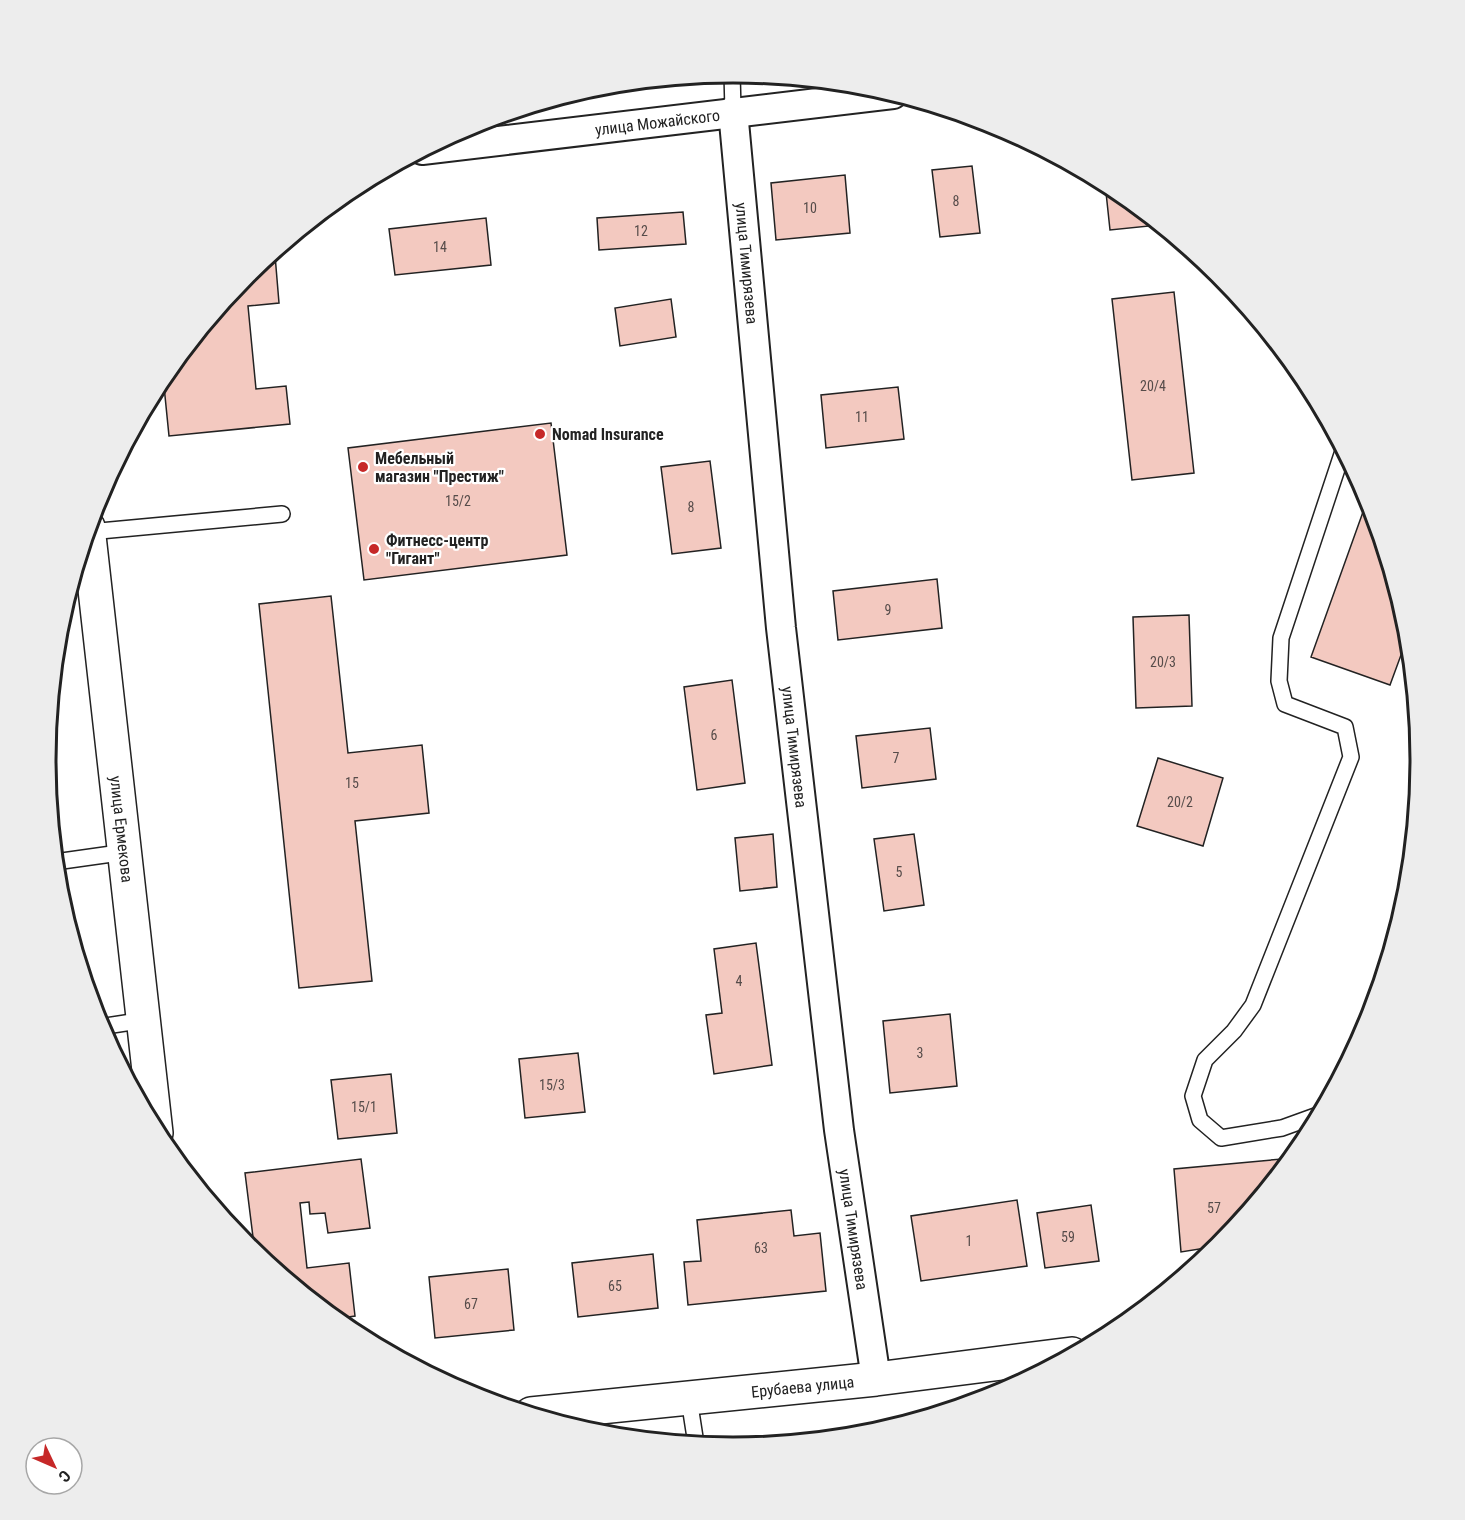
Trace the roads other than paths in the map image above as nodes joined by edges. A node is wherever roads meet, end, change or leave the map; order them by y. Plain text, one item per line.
1 (732, 83) edge
2 (868, 97) edge
3 (733, 111) junction
4 (446, 147) edge
5 (1340, 461) edge
6 (282, 514) dead end
7 (96, 528) edge
8 (90, 546) edge
9 (126, 852) junction
10 (63, 861) edge
11 (145, 1020) junction
12 (110, 1025) edge
13 (154, 1110) edge
14 (1306, 1119) edge
15 (1051, 1357) edge
16 (876, 1379) junction
17 (689, 1399) junction
18 (551, 1412) edge
19 (695, 1436) edge

1 - 3 lane
2 - 3 street, улица Можайского
3 - 4 street, улица Можайского
3 - 16 street, улица Тимирязева
5 - 14 lane
6 - 7 lane
8 - 9 main road, улица Ермекова
9 - 10 lane
9 - 11 main road, улица Ермекова
11 - 12 lane
11 - 13 main road, улица Ермекова
15 - 16 main road, Ерубаева улица
16 - 17 main road, Ерубаева улица
17 - 18 main road, Ерубаева улица
17 - 19 lane

